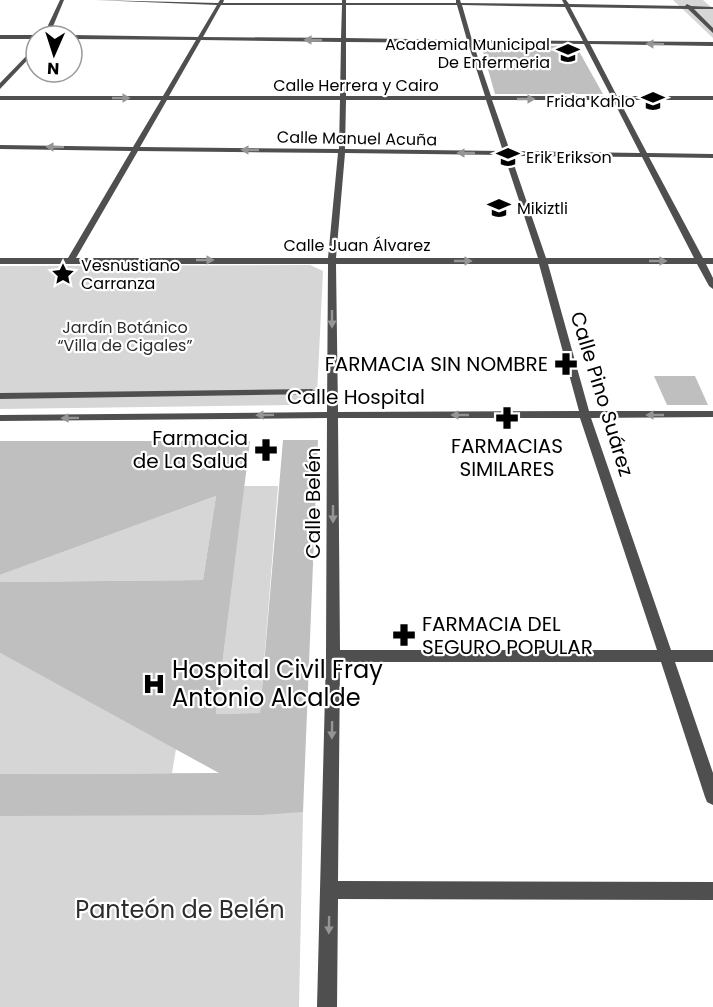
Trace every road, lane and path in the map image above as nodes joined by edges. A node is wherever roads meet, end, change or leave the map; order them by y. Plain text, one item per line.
1 (62, 0) edge
2 (97, 0) edge
3 (564, 0) edge
4 (682, 0) edge
5 (696, 0) edge
6 (221, 2) edge
7 (344, 2) edge
8 (459, 2) edge
9 (567, 6) junction
10 (690, 8) junction
11 (705, 8) junction
12 (713, 8) edge
13 (713, 15) edge
14 (51, 24) edge
15 (713, 31) edge
16 (0, 37) edge
17 (24, 37) edge
18 (84, 37) edge
19 (198, 39) junction
20 (344, 40) junction
21 (470, 42) junction
22 (585, 43) junction
23 (713, 44) edge
24 (24, 61) edge
25 (0, 87) edge
26 (0, 98) edge
27 (615, 98) junction
28 (713, 98) edge
29 (164, 99) junction
30 (342, 99) junction
31 (488, 99) junction
32 (0, 147) edge
33 (134, 148) junction
34 (342, 152) junction
35 (509, 153) junction
36 (645, 154) junction
37 (713, 156) edge
38 (70, 260) junction
39 (332, 260) junction
40 (0, 261) edge
41 (543, 261) junction
42 (699, 261) junction
43 (713, 261) edge
44 (713, 286) edge
45 (312, 392) dead end
46 (0, 396) edge
47 (713, 414) edge
48 (333, 415) junction
49 (585, 415) junction
50 (0, 418) edge
51 (333, 656) junction
52 (666, 656) junction
53 (713, 656) edge
54 (713, 797) edge
55 (329, 890) junction
56 (713, 891) edge
57 (327, 1007) edge

1 - 14 street
2 - 6 street
3 - 9 street
4 - 10 street
5 - 11 street
6 - 7 street
6 - 19 street
7 - 8 street
7 - 20 street, Calle Belén
8 - 9 street
8 - 21 street, Calle Pino Suárez
9 - 10 street
9 - 22 street
10 - 11 street
10 - 15 street
11 - 12 street
11 - 13 street
16 - 17 street
18 - 19 street
20 -> 19 street
19 - 29 street
20 - 21 street
20 - 30 street, Calle Belén
21 - 22 street
21 - 31 street, Calle Pino Suárez
23 -> 22 street
22 - 27 street
24 - 25 street
26 -> 29 street, Calle Herrera y Cairo
27 - 28 street, Calle Herrera y Cairo
31 -> 27 street, Calle Herrera y Cairo
27 - 36 street
29 - 30 street, Calle Herrera y Cairo
29 - 33 street
30 - 31 street, Calle Herrera y Cairo
30 - 34 street, Calle Belén
31 - 35 street, Calle Pino Suárez
33 -> 32 street, Calle Manuel Acuña
34 -> 33 street, Calle Manuel Acuña
33 - 38 street
35 -> 34 street, Calle Manuel Acuña
34 - 39 street, Calle Belén
35 - 36 street, Calle Manuel Acuña
35 - 41 street, Calle Pino Suárez
36 - 37 street, Calle Manuel Acuña
36 - 42 street
38 -> 39 street, Calle Juan Álvarez
38 - 40 street, Calle Juan Álvarez
39 -> 41 street, Calle Juan Álvarez
39 -> 48 street, Calle Belén
41 -> 42 street, Calle Juan Álvarez
41 - 49 street, Calle Pino Suárez
42 - 43 street, Calle Juan Álvarez
42 - 44 street
45 - 46 street
47 -> 49 street, Calle Hospital
49 -> 48 street, Calle Hospital
48 -> 50 street, Calle Hospital
48 -> 51 street, Calle Belén
49 - 52 street, Calle Pino Suárez
51 - 52 street
51 -> 55 street, Calle Belén
52 - 53 street
52 - 54 street, Calle Pino Suárez
55 - 56 street
55 -> 57 street, Calle Belén

